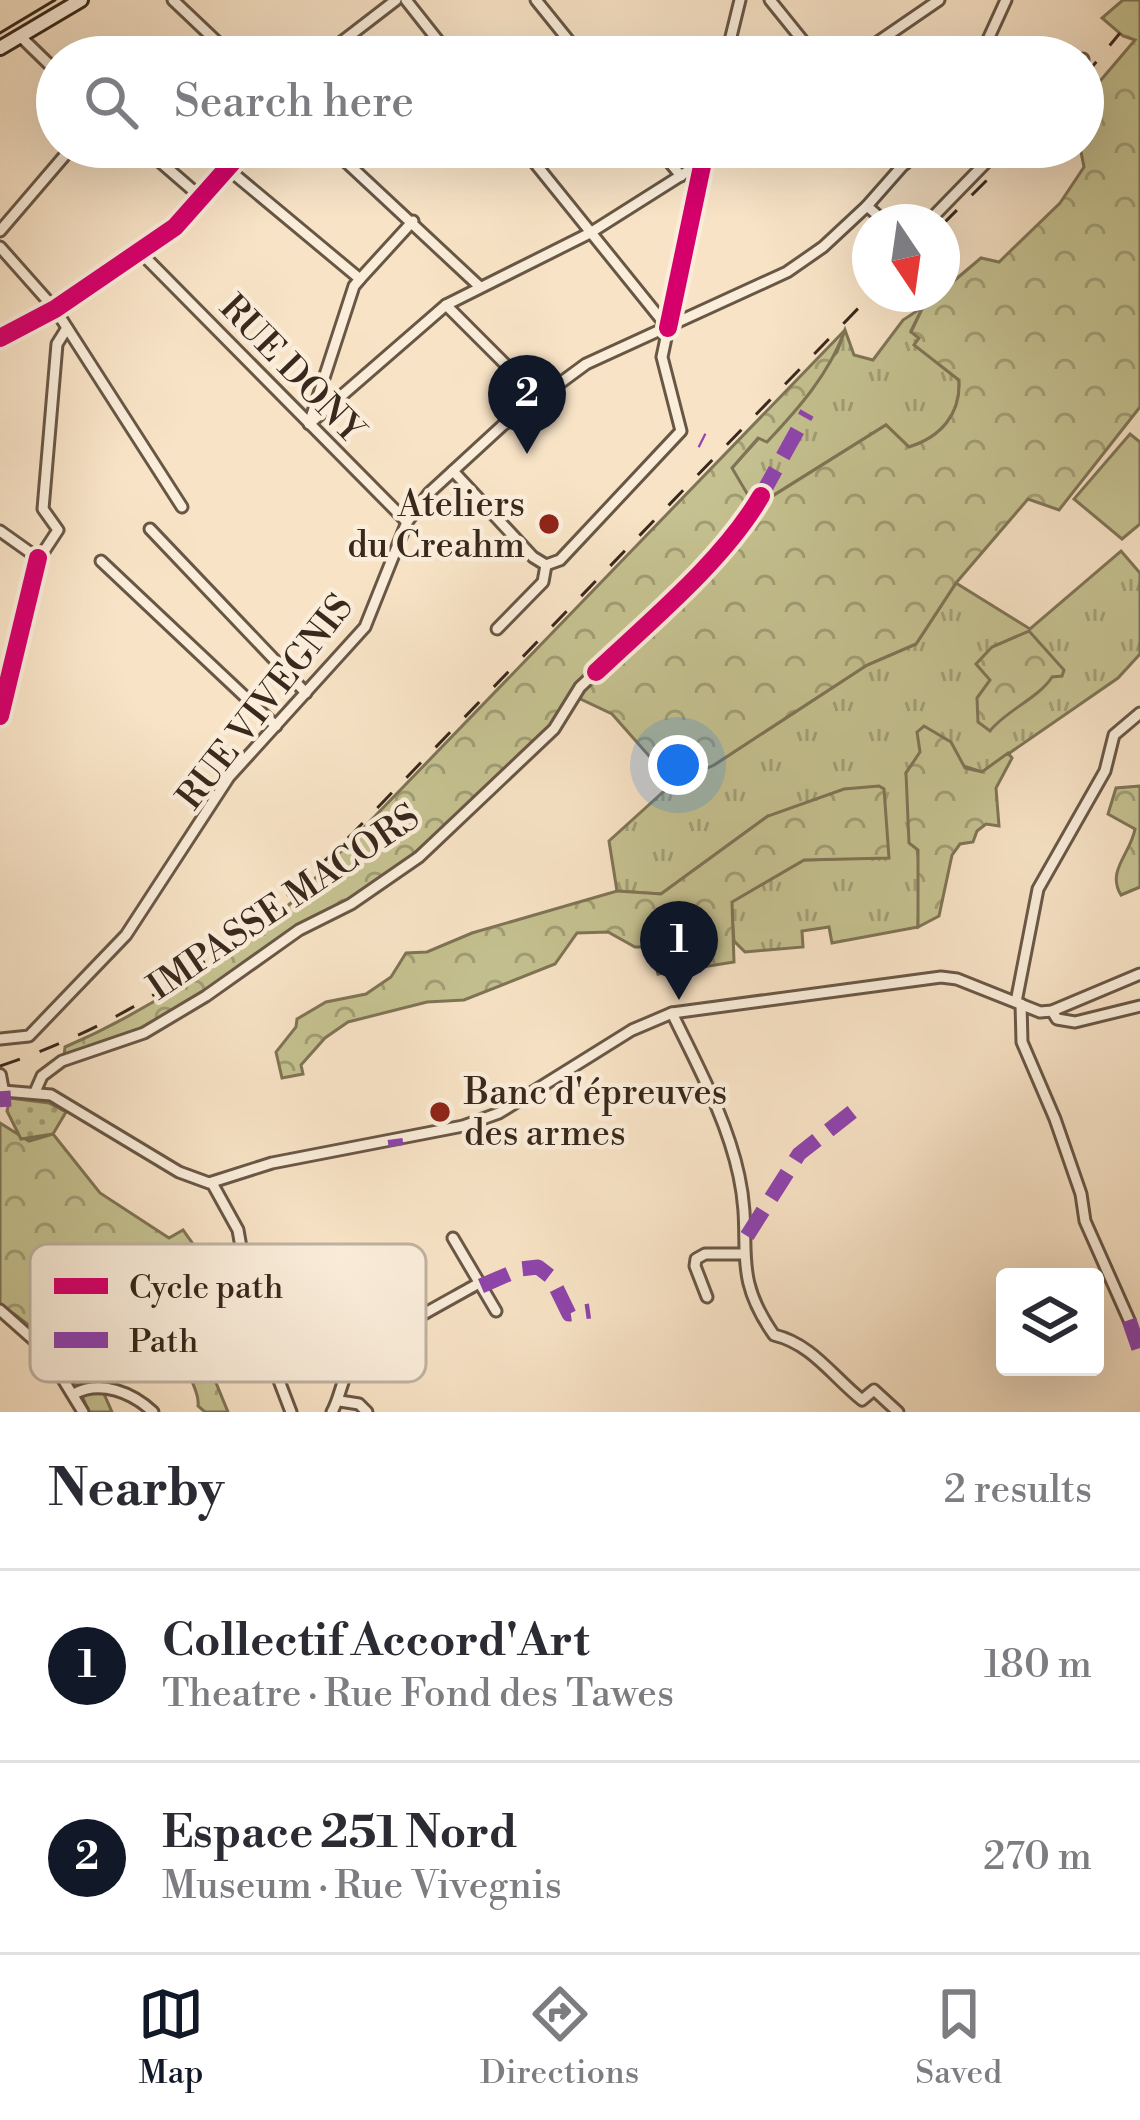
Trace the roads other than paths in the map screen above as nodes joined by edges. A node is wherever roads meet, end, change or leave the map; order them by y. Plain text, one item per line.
1 (81, 0) edge
2 (172, 0) edge
3 (396, 0) edge
4 (406, 0) edge
5 (536, 0) edge
6 (740, 0) edge
7 (770, 0) edge
8 (911, 0) edge
9 (939, 0) edge
10 (1006, 0) edge
11 (922, 12) junction
12 (20, 36) junction
13 (211, 36) edge
14 (349, 36) edge
15 (434, 36) edge
16 (565, 36) edge
17 (731, 36) edge
18 (799, 36) edge
19 (887, 36) edge
20 (990, 36) edge
21 (0, 48) edge
22 (36, 52) edge
23 (54, 168) edge
24 (167, 168) edge
25 (354, 168) edge
26 (539, 168) edge
27 (674, 168) edge
28 (696, 168) edge
29 (700, 168) edge
30 (901, 168) edge
31 (981, 168) edge
32 (228, 169) joint
33 (681, 176) junction
34 (203, 199) junction
35 (869, 204) edge
36 (946, 204) edge
37 (413, 221) junction
38 (852, 221) edge
39 (0, 231) edge
40 (590, 232) junction
41 (0, 247) edge
42 (139, 251) junction
43 (360, 279) junction
44 (479, 287) junction
45 (446, 305) junction
46 (55, 309) junction
47 (68, 328) junction
48 (668, 328) junction
49 (0, 338) edge
50 (539, 398) junction
51 (309, 424) junction
52 (453, 471) junction
53 (182, 507) dead end
54 (407, 522) junction
55 (149, 529) dead end
56 (0, 531) edge
57 (38, 558) junction
58 (101, 561) dead end
59 (546, 565) junction
60 (497, 629) dead end
61 (596, 672) dead end
62 (306, 693) junction
63 (2, 702) edge
64 (1140, 713) edge
65 (0, 716) edge
66 (276, 726) junction
67 (1140, 974) edge
68 (1018, 1003) junction
69 (1140, 1006) edge
70 (1052, 1011) junction
71 (672, 1013) junction
72 (0, 1039) edge
73 (1, 1085) edge
74 (35, 1092) junction
75 (212, 1183) junction
76 (453, 1238) dead end
77 (240, 1244) edge
78 (743, 1254) junction
79 (479, 1283) junction
80 (707, 1297) dead end
81 (0, 1310) edge
82 (496, 1311) dead end
83 (426, 1313) edge
84 (1129, 1320) dead end
85 (30, 1337) edge
86 (66, 1382) edge
87 (280, 1382) edge
88 (344, 1382) edge
89 (74, 1394) junction
90 (340, 1401) junction
91 (83, 1412) edge
92 (153, 1412) edge
93 (291, 1412) edge
94 (332, 1412) edge
95 (367, 1412) edge
96 (898, 1412) edge

1 - 12 main road
2 - 13 street
3 - 14 street
4 - 15 street
5 - 16 street
6 - 17 street
7 - 18 street
8 - 11 street
9 - 11 street
10 - 20 street
11 - 19 street
12 - 21 main road
12 - 22 street
23 - 39 street
24 - 34 street
25 - 37 street
26 - 40 street
27 - 33 street
28 - 33 street
29 - 48 street
30 - 35 street, RUE VIVEGNIS
31 - 36 street
32 - 34 street
32 - 43 street
33 - 40 street
34 - 42 street
37 - 43 street
37 - 44 street
38 - 48 street, RUE VIVEGNIS
40 - 44 street
40 - 48 street
41 - 46 street
42 - 46 street
42 - 51 street, RUE DONY
43 - 51 street
44 - 45 street
45 - 50 street
45 - 51 street
46 - 47 street
46 - 49 street
47 - 53 street
47 - 57 street
48 - 50 street, RUE VIVEGNIS
48 - 59 street
50 - 52 street, RUE VIVEGNIS
51 - 54 street, RUE DONY
52 - 54 street, RUE VIVEGNIS
52 - 59 street
54 - 62 street, RUE VIVEGNIS
55 - 62 street
56 - 57 street
57 - 63 street
58 - 66 street
59 - 60 street
61 - 74 street, IMPASSE MACORS
62 - 66 street, RUE VIVEGNIS
63 - 65 street
64 - 68 street
66 - 72 street, RUE VIVEGNIS
67 - 70 street
68 - 70 street
68 - 71 street
68 - 84 street
69 - 70 street
71 - 75 street
71 - 78 street
73 - 74 street
74 - 75 street
75 - 77 street
76 - 79 street
78 - 80 street
78 - 96 street
79 - 82 street
79 - 83 street
81 - 85 street
86 - 89 street
87 - 93 street
88 - 90 street
89 - 91 street
89 - 92 street
90 - 94 street
90 - 95 street

